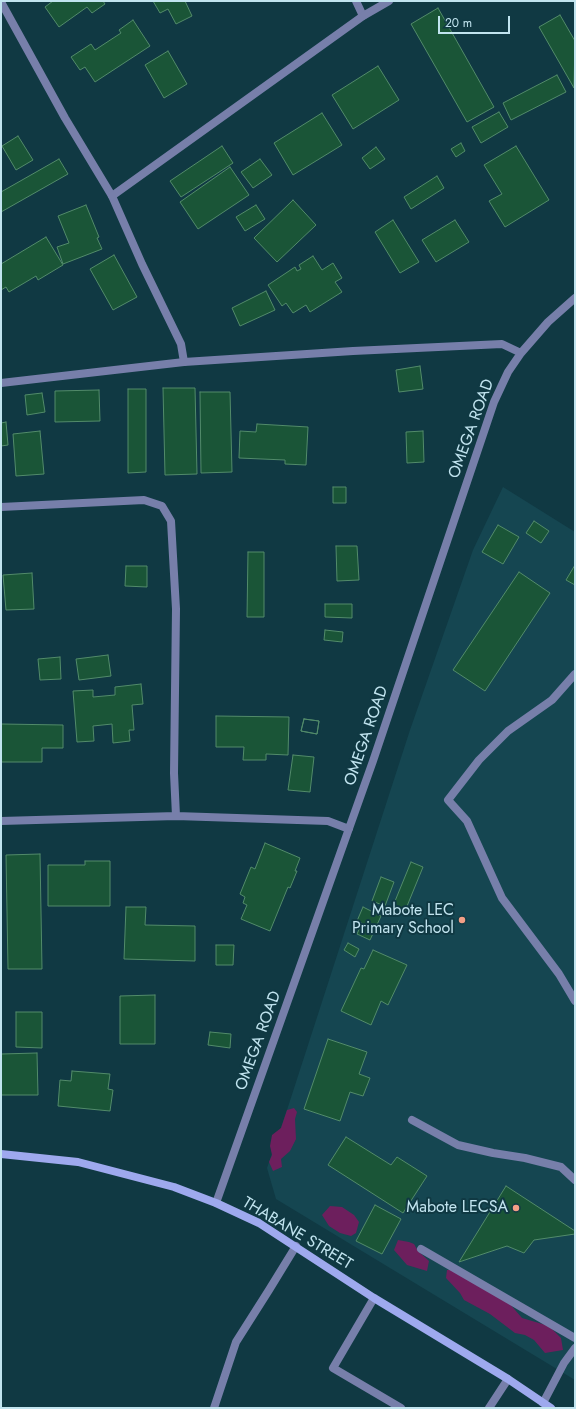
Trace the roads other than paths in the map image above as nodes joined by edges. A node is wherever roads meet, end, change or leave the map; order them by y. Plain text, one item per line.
1 (356, 1) edge
2 (388, 1) edge
3 (1, 2) edge
4 (4, 15) edge
5 (363, 16) junction
6 (112, 196) junction
7 (575, 298) edge
8 (521, 353) junction
9 (184, 362) junction
10 (1, 383) edge
11 (1, 507) edge
12 (575, 674) edge
13 (176, 816) junction
14 (1, 821) edge
15 (349, 829) junction
16 (575, 1001) edge
17 (412, 1120) dead end
18 (1, 1154) edge
19 (575, 1180) edge
20 (216, 1203) junction
21 (296, 1246) junction
22 (421, 1249) dead end
23 (374, 1298) junction
24 (575, 1338) edge
25 (575, 1348) edge
26 (508, 1379) junction
27 (543, 1403) junction
28 (214, 1408) edge
29 (400, 1408) edge
30 (489, 1408) edge
31 (551, 1408) edge

1 - 5 street
2 - 5 street
3 - 4 street
4 - 6 street
5 - 6 street
6 - 9 street
7 - 8 street, OMEGA ROAD
8 - 9 street
8 - 15 street, OMEGA ROAD
9 - 10 street
11 - 13 street
12 - 16 street
13 - 14 street
13 - 15 street
15 - 20 street, OMEGA ROAD
17 - 19 street
18 - 20 street, THABANE STREET
20 - 21 street, THABANE STREET
21 - 23 street, THABANE STREET
21 - 28 street
22 - 24 street
23 - 26 street, THABANE STREET
23 - 29 street
25 - 27 street
26 - 27 street, THABANE STREET
26 - 30 street
27 - 31 street, THABANE STREET

